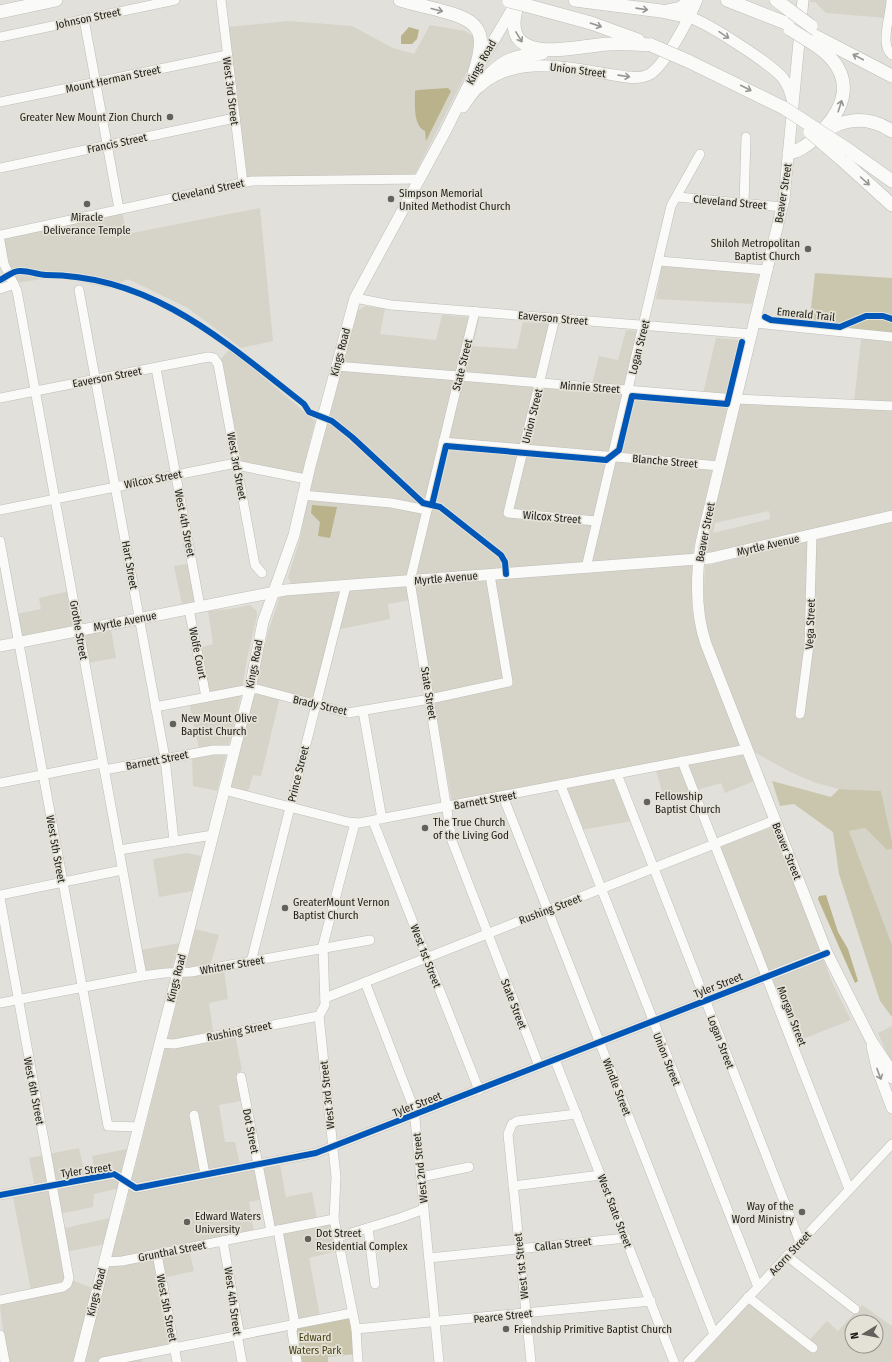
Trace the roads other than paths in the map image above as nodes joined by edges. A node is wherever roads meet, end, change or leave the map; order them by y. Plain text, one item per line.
1 (56, 0) edge
2 (175, 0) edge
3 (221, 0) edge
4 (400, 0) edge
5 (575, 0) edge
6 (690, 0) edge
7 (697, 0) edge
8 (727, 0) edge
9 (742, 0) edge
10 (776, 0) edge
11 (803, 0) edge
12 (891, 0) edge
13 (515, 1) edge
14 (661, 11) junction
15 (0, 12) edge
16 (689, 17) junction
17 (84, 19) junction
18 (791, 22) junction
19 (810, 33) junction
20 (0, 37) edge
21 (651, 45) junction
22 (556, 51) junction
23 (890, 53) edge
24 (227, 55) junction
25 (474, 74) junction
26 (892, 76) edge
27 (96, 83) junction
28 (479, 86) junction
29 (0, 102) edge
30 (783, 106) junction
31 (235, 118) junction
32 (445, 132) junction
33 (892, 132) edge
34 (817, 136) junction
35 (746, 137) dead end
36 (107, 146) junction
37 (789, 153) junction
38 (700, 154) dead end
39 (0, 168) edge
40 (420, 179) junction
41 (892, 181) edge
42 (243, 183) junction
43 (678, 197) junction
44 (744, 204) junction
45 (892, 205) edge
46 (782, 207) junction
47 (119, 209) junction
48 (0, 235) edge
49 (0, 241) edge
50 (659, 261) junction
51 (768, 270) junction
52 (14, 284) junction
53 (0, 288) edge
54 (79, 290) dead end
55 (354, 298) junction
56 (475, 311) junction
57 (555, 318) junction
58 (644, 326) junction
59 (753, 329) junction
60 (892, 337) edge
61 (214, 358) joint
62 (336, 366) junction
63 (156, 368) junction
64 (460, 376) junction
65 (96, 379) junction
66 (540, 383) junction
67 (628, 390) junction
68 (36, 392) junction
69 (0, 398) edge
70 (736, 399) junction
71 (892, 406) edge
72 (443, 442) junction
73 (524, 449) junction
74 (612, 456) junction
75 (236, 464) junction
76 (720, 466) junction
77 (176, 475) junction
78 (306, 479) junction
79 (116, 486) junction
80 (302, 496) junction
81 (55, 499) junction
82 (0, 510) edge
83 (427, 510) junction
84 (508, 513) joint
85 (892, 516) edge
86 (596, 520) junction
87 (812, 534) junction
88 (0, 541) edge
89 (699, 559) junction
90 (586, 568) junction
91 (262, 574) dead end
92 (490, 575) junction
93 (410, 581) junction
94 (346, 586) junction
95 (273, 592) junction
96 (200, 606) junction
97 (189, 609) junction
98 (140, 618) junction
99 (79, 630) junction
100 (19, 643) junction
101 (0, 646) edge
102 (250, 689) junction
103 (206, 697) junction
104 (430, 699) junction
105 (315, 705) junction
106 (156, 707) junction
107 (363, 711) junction
108 (800, 714) dead end
109 (234, 750) junction
110 (748, 750) junction
111 (165, 758) junction
112 (682, 761) junction
113 (103, 767) junction
114 (43, 774) junction
115 (617, 774) junction
116 (0, 783) edge
117 (561, 786) junction
118 (224, 790) junction
119 (503, 796) junction
120 (290, 806) junction
121 (447, 807) junction
122 (378, 820) junction
123 (775, 820) junction
124 (355, 823) junction
125 (213, 835) junction
126 (174, 841) junction
127 (715, 845) junction
128 (119, 850) junction
129 (654, 869) junction
130 (122, 870) junction
131 (62, 882) junction
132 (601, 889) junction
133 (0, 895) edge
134 (0, 898) edge
135 (548, 910) junction
136 (487, 934) junction
137 (370, 940) dead end
138 (323, 949) junction
139 (828, 953) junction
140 (426, 958) junction
141 (251, 962) junction
142 (178, 972) junction
143 (142, 976) junction
144 (766, 977) junction
145 (365, 982) junction
146 (82, 987) junction
147 (325, 998) junction
148 (17, 1000) junction
149 (705, 1001) junction
150 (0, 1003) edge
151 (319, 1016) junction
152 (652, 1022) junction
153 (871, 1040) junction
154 (160, 1042) junction
155 (600, 1042) junction
156 (555, 1060) junction
157 (539, 1066) junction
158 (241, 1077) dead end
159 (892, 1078) edge
160 (479, 1090) junction
161 (892, 1108) edge
162 (577, 1114) junction
163 (194, 1115) dead end
164 (414, 1115) junction
165 (139, 1127) junction
166 (892, 1144) edge
167 (333, 1147) junction
168 (257, 1165) junction
169 (469, 1167) dead end
170 (205, 1174) junction
171 (601, 1175) junction
172 (421, 1178) junction
173 (125, 1180) junction
174 (52, 1185) junction
175 (513, 1186) junction
176 (849, 1189) junction
177 (0, 1195) edge
178 (424, 1209) junction
179 (334, 1218) junction
180 (368, 1228) junction
181 (275, 1231) junction
182 (338, 1237) junction
183 (626, 1238) junction
184 (223, 1241) junction
185 (800, 1242) junction
186 (520, 1248) junction
187 (157, 1254) junction
188 (787, 1256) junction
189 (429, 1258) junction
190 (104, 1262) junction
191 (375, 1284) dead end
192 (758, 1287) junction
193 (748, 1297) junction
194 (0, 1300) edge
195 (651, 1301) junction
196 (855, 1309) dead end
197 (352, 1313) junction
198 (526, 1313) junction
199 (435, 1323) junction
200 (293, 1325) junction
201 (356, 1329) junction
202 (714, 1334) junction
203 (0, 1335) edge
204 (239, 1336) junction
205 (813, 1348) dead end
206 (175, 1349) junction
207 (5, 1362) edge
208 (79, 1362) edge
209 (107, 1362) edge
210 (177, 1362) edge
211 (242, 1362) edge
212 (297, 1362) edge
213 (358, 1362) edge
214 (439, 1362) edge
215 (531, 1362) edge
216 (674, 1362) edge
217 (688, 1362) edge

1 - 15 highway
2 - 17 street, Johnson Street
3 - 24 street, West 3rd Street
4 -> 25 highway
5 -> 14 highway
6 - 14 highway
7 - 16 main road, Union Street
8 - 18 highway
9 - 18 highway
10 - 18 highway
11 - 30 main road, Beaver Street
12 - 23 street
13 -> 21 highway
13 -> 22 highway
13 - 25 main road, Kings Road
14 - 16 highway
28 -> 16 main road, Union Street
16 -> 30 main road
17 - 20 street, Johnson Street
17 - 27 street
18 - 19 highway, bridge
26 -> 19 highway
34 -> 19 highway
21 - 22 highway
21 -> 30 highway, bridge
22 - 28 highway
24 - 27 street, Mount Herman Street
24 - 31 street, West 3rd Street
25 - 32 main road, Kings Road
27 - 29 street, Mount Herman Street
27 - 36 street
28 - 32 main road, Union Street
30 - 37 main road, Beaver Street
30 - 41 highway, bridge
30 -> 45 highway, bridge
31 - 36 street, Francis Street
31 - 42 street, West 3rd Street
32 - 40 main road, Kings Road
33 - 34 highway
34 - 37 highway
35 - 44 street
36 - 39 street, Francis Street
36 - 47 street
37 - 46 main road, Beaver Street
38 - 43 street, Logan Street
40 - 42 street, Cleveland Street
40 - 55 main road, Kings Road
42 - 47 street, Cleveland Street
43 - 44 street, Cleveland Street
43 - 50 street, Logan Street
44 - 46 street, Cleveland Street
46 - 51 main road, Beaver Street
47 - 48 street, Cleveland Street
49 - 52 street
50 - 51 street
50 - 58 street, Logan Street
51 - 59 main road, Beaver Street
52 - 53 street
52 - 68 street, Grothe Street
54 - 65 street, Hart Street
55 - 56 street, Eaverson Street
55 - 62 main road, Kings Road
56 - 57 street, Eaverson Street
56 - 64 street, State Street
57 - 58 street, Eaverson Street
57 - 66 street, Union Street
58 - 59 street, Eaverson Street
58 - 67 street, Logan Street
59 - 60 street, Eaverson Street
59 - 70 main road, Beaver Street
61 - 63 street, Eaverson Street
61 - 75 street, West 3rd Street
62 - 64 street, Minnie Street
62 - 78 main road, Kings Road
63 - 65 street, Eaverson Street
63 - 77 street, West 4th Street
64 - 66 street, Minnie Street
64 - 72 street, State Street
65 - 68 street, Eaverson Street
65 - 79 street, Hart Street
66 - 67 street, Minnie Street
66 - 73 street, Union Street
67 - 70 street, Minnie Street
67 - 74 street, Logan Street
68 - 69 street, Eaverson Street
68 - 81 street, Grothe Street
70 - 71 street, Minnie Street
70 - 76 main road, Beaver Street
72 - 73 street, Blanche Street
72 - 83 street, State Street
73 - 74 street, Blanche Street
73 - 84 street, Union Street
74 - 76 street, Blanche Street
74 - 86 street, Logan Street
75 - 77 street, Wilcox Street
75 - 78 street, Wilcox Street
75 - 91 street, West 3rd Street
76 - 89 main road, Beaver Street
77 - 79 street, Wilcox Street
77 - 96 street, West 4th Street
78 - 80 main road, Kings Road
79 - 81 street, Wilcox Street
79 - 98 street, Hart Street
80 - 83 street
80 - 95 main road, Kings Road
81 - 82 street, Wilcox Street
81 - 99 street, Grothe Street
83 - 93 street, State Street
84 - 86 street, Wilcox Street
85 - 87 main road, Myrtle Avenue
86 - 90 street, Logan Street
87 - 89 main road, Myrtle Avenue
87 - 108 street, Vega Street
88 - 100 street, West 5th Street
89 - 90 main road, Myrtle Avenue
89 - 110 main road, Beaver Street
90 - 92 main road, Myrtle Avenue
92 - 93 main road, Myrtle Avenue
92 - 104 street, Brady Street
93 - 94 main road, Myrtle Avenue
93 - 104 street, State Street
94 - 95 main road, Myrtle Avenue
94 - 105 street, Prince Street
95 - 96 main road, Myrtle Avenue
95 - 102 main road, Kings Road
96 - 97 main road, Myrtle Avenue
97 - 98 main road, Myrtle Avenue
97 - 103 street, Wolfe Court
98 - 99 main road, Myrtle Avenue
98 - 106 street, Hart Street
99 - 100 main road, Myrtle Avenue
99 - 113 street, Grothe Street
100 - 101 main road, Myrtle Avenue
100 - 114 street, West 5th Street
102 - 103 street, Brady Street
102 - 105 street, Brady Street
102 - 109 main road, Kings Road
103 - 106 street, Brady Street
104 - 107 street, Brady Street
104 - 121 street, State Street
105 - 107 street, Brady Street
105 - 120 street, Prince Street
106 - 111 street, Hart Street
107 - 122 street, West 1st Street
109 - 111 street, Barnett Street
109 - 118 main road, Kings Road
110 - 112 street, Barnett Street
110 - 123 main road, Beaver Street
111 - 113 street, Barnett Street
111 - 126 street, Hart Street
112 - 115 street, Barnett Street
112 - 127 street, Morgan Street
113 - 114 street, Barnett Street
113 - 128 street, Grothe Street
114 - 116 street, Barnett Street
114 - 131 street, West 5th Street
115 - 117 street, Barnett Street
115 - 129 street, Logan Street
117 - 119 street, Barnett Street
117 - 132 street, Union Street
118 - 120 street, Barnett Street
118 - 125 main road, Kings Road
119 - 121 street, Barnett Street
119 - 135 street, Windle Street
120 - 124 street, Barnett Street
120 - 141 street, Prince Street
121 - 122 street, Barnett Street
121 - 136 street, State Street
122 - 124 street, Barnett Street
122 - 140 street, West 1st Street
123 - 127 street, Rushing Street
123 - 139 main road, Beaver Street
124 - 138 street
125 - 126 street
125 - 142 main road, Kings Road
126 - 128 street
127 - 129 street, Rushing Street
127 - 144 street, Morgan Street
128 - 130 street, Grothe Street
129 - 132 street, Rushing Street
129 - 149 street, Logan Street
130 - 131 street
130 - 143 street, Grothe Street
131 - 133 street
131 - 146 street, West 5th Street
132 - 135 street, Rushing Street
132 - 152 street, Union Street
134 - 148 street, West 6th Street
135 - 136 street, Rushing Street
135 - 155 street, Windle Street
136 - 140 street, Rushing Street
136 - 157 street, State Street
137 - 138 street, Whitner Street
138 - 141 street, Whitner Street
138 - 147 street, West 3rd Street
139 - 144 street, Tyler Street
139 - 153 main road, Beaver Street
140 - 145 street, Rushing Street
140 - 160 street, West 1st Street
141 - 142 street, Whitner Street
142 - 143 street, Whitner Street
142 - 154 main road, Kings Road
143 - 146 street, Whitner Street
144 - 149 street, Tyler Street
144 - 176 street, Morgan Street
145 - 147 street, Rushing Street
145 - 164 street, West 2nd Street
146 - 148 street, Whitner Street
146 - 165 street, West 5th Street
147 - 151 street, West 3rd Street
148 - 150 street, Whitner Street
148 - 174 street, West 6th Street
149 - 152 street, Tyler Street
149 - 185 street, Logan Street
151 - 154 street, Rushing Street
151 - 167 street, West 3rd Street
152 - 155 street, Tyler Street
152 - 192 street, Union Street
153 - 159 main road, Beaver Street
153 -> 161 main road, Beaver Street
154 - 165 main road, Kings Road
155 - 156 street, Tyler Street
155 - 202 street, Windle Street
156 - 157 street, Tyler Street
156 - 162 street, West State Street
157 - 160 street, Tyler Street
158 - 168 street, Dot Street
160 - 164 street, Tyler Street
162 - 171 street, West State Street
162 - 175 street, West 1st Street
163 - 170 street
164 - 167 street, Tyler Street
164 - 172 street, West 2nd Street
165 - 173 main road, Kings Road
166 - 176 street, Acorn Street
167 - 168 street, Tyler Street
167 - 179 street, West 3rd Street
168 - 170 street, Tyler Street
168 - 181 street, Dot Street
169 - 172 street
170 - 173 street, Tyler Street
171 - 175 street
171 - 183 street, West State Street
172 - 178 street, West 2nd Street
173 - 174 street, Tyler Street
173 - 190 main road, Kings Road
174 - 177 street, Tyler Street
174 - 194 street, West 6th Street
175 - 186 street, West 1st Street
176 - 185 street, Acorn Street
178 - 180 street
178 - 189 street, West 2nd Street
179 - 181 street, Grunthal Street
179 - 182 street, West 3rd Street
180 - 182 street
180 - 191 street
181 - 184 street, Grunthal Street
181 - 200 street, Dot Street
182 - 197 street, West 3rd Street
183 - 186 street, Callan Street
183 - 195 street, West State Street
184 - 187 street, Grunthal Street
184 - 204 street, West 4th Street
185 - 188 street, Acorn Street
186 - 189 street, Callan Street
186 - 198 street, West 1st Street
187 - 190 street, Grunthal Street
187 - 206 street, West 5th Street
188 - 192 street, Acorn Street
188 - 196 street
189 - 199 street, West 2nd Street
190 - 208 main road, Kings Road
192 - 193 street, Acorn Street
193 - 202 street, Acorn Street
193 - 205 street
195 - 198 street, Pearce Street
195 - 216 street, West State Street
197 - 200 street
197 - 201 street, West 3rd Street
198 - 199 street, Pearce Street
198 - 215 street, West 1st Street
199 - 201 street, Pearce Street
199 - 214 street, West 2nd Street
200 - 204 street
200 - 212 street, Dot Street
201 - 213 street, West 3rd Street
202 - 217 street, Acorn Street
203 - 207 street
204 - 206 street
204 - 211 street, West 4th Street
206 - 209 street
206 - 210 street, West 5th Street

